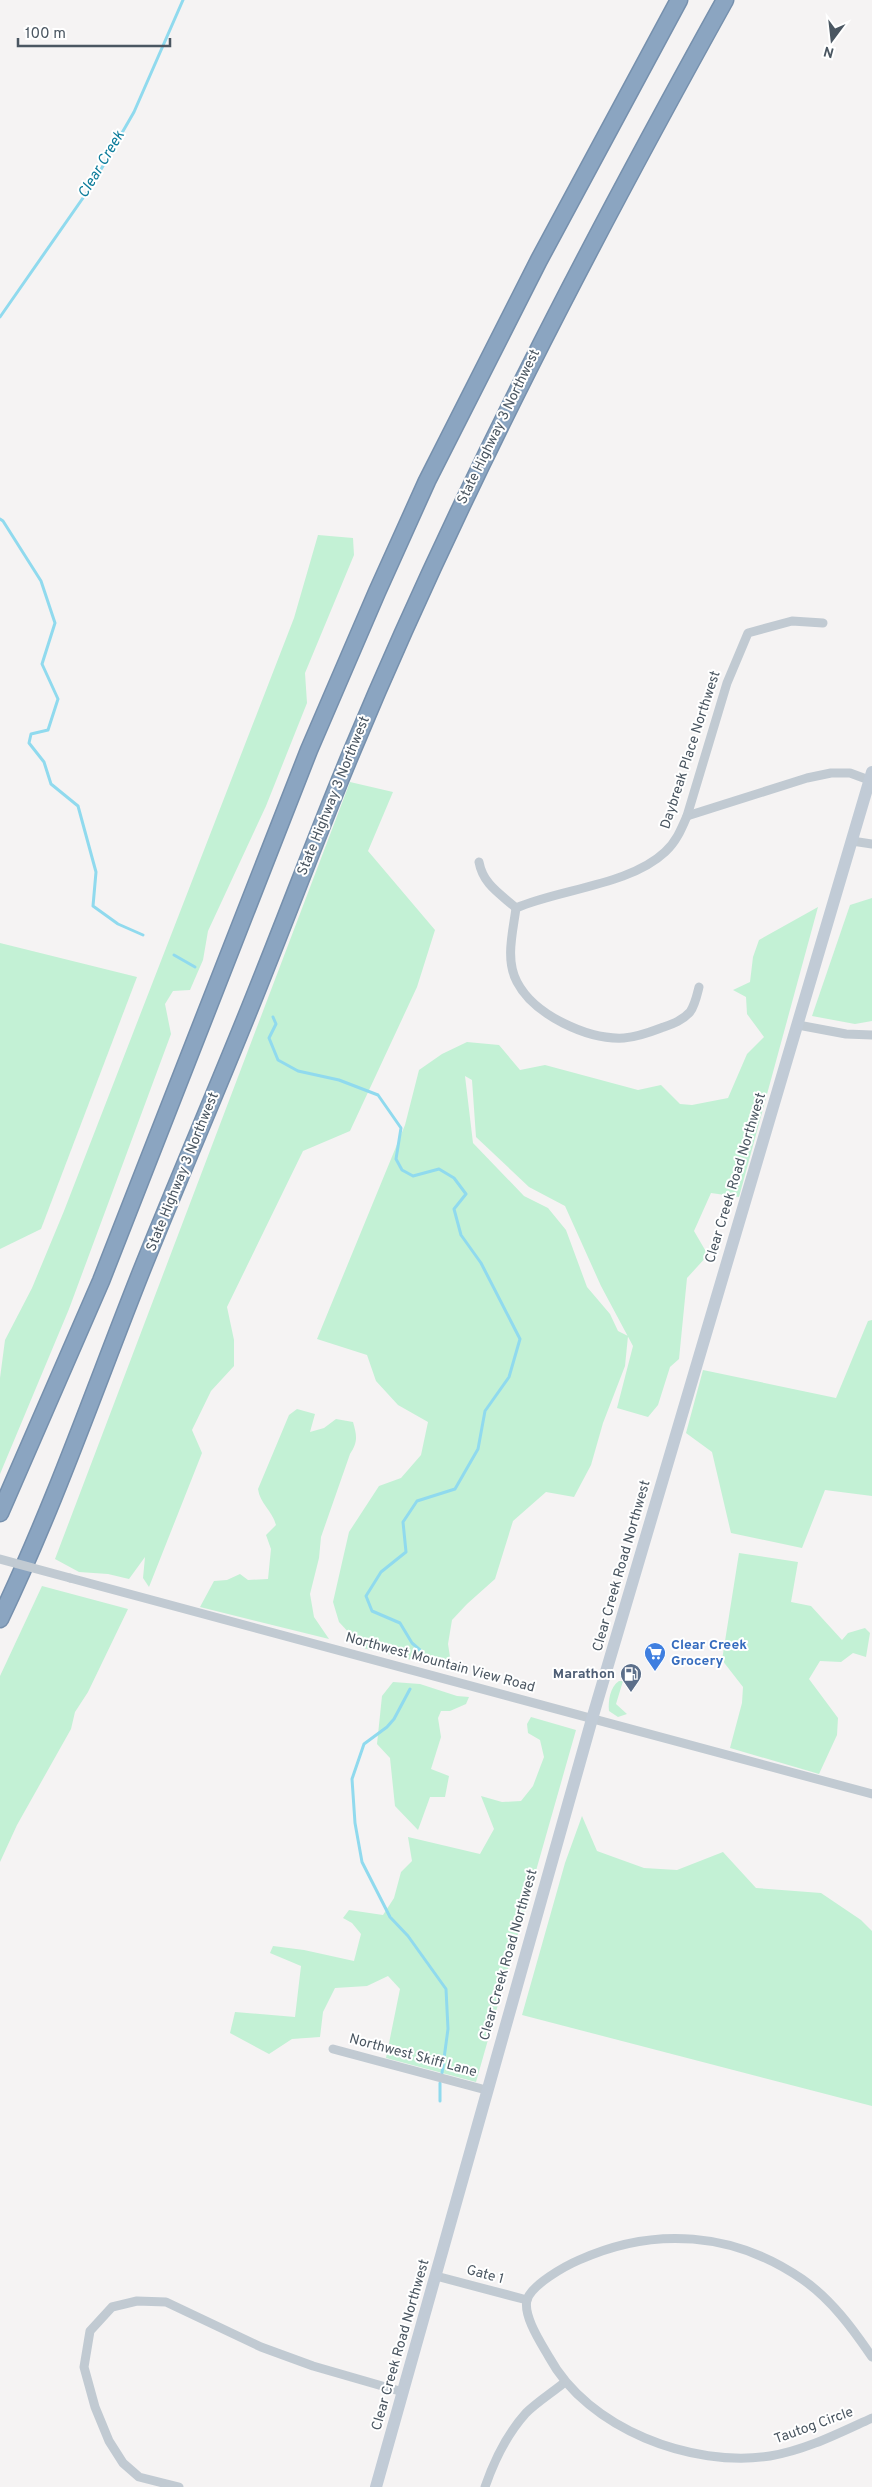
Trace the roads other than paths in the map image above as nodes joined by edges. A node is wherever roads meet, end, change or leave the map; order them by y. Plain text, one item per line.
1 (679, 0) edge
2 (725, 0) edge
3 (823, 622) dead end
4 (871, 776) edge
5 (687, 816) junction
6 (852, 841) junction
7 (872, 844) edge
8 (479, 862) dead end
9 (516, 908) junction
10 (699, 987) dead end
11 (798, 1025) junction
12 (872, 1036) edge
13 (0, 1513) edge
14 (0, 1559) edge
15 (0, 1619) edge
16 (592, 1719) junction
17 (872, 1794) edge
18 (333, 2049) dead end
19 (486, 2090) junction
20 (436, 2276) junction
21 (527, 2300) junction
22 (872, 2357) edge
23 (565, 2382) junction
24 (403, 2392) junction
25 (872, 2418) edge
26 (179, 2487) edge
27 (376, 2487) edge
28 (485, 2487) edge

1 - 13 highway
2 - 15 highway, State Highway 3 Northwest
3 - 5 street, Daybreak Place Northwest
4 - 5 street
4 - 6 main road, Clear Creek Road Northwest
5 - 9 street, Daybreak Place Northwest
6 - 7 street
6 - 11 main road, Clear Creek Road Northwest
8 - 9 street
9 - 10 street
11 - 12 street
11 - 16 main road, Clear Creek Road Northwest
14 - 16 street, Northwest Mountain View Road, bridge
16 - 17 street, Northwest Mountain View Road
16 - 19 main road, Clear Creek Road Northwest
18 - 19 street, Northwest Skiff Lane
19 - 20 main road, Clear Creek Road Northwest
20 - 21 street, Gate 1
20 - 24 main road, Clear Creek Road Northwest
21 - 22 street
21 - 23 street, Tautog Circle
23 - 25 street, Tautog Circle
23 - 28 street
24 - 26 street
24 - 27 main road, Clear Creek Road Northwest

